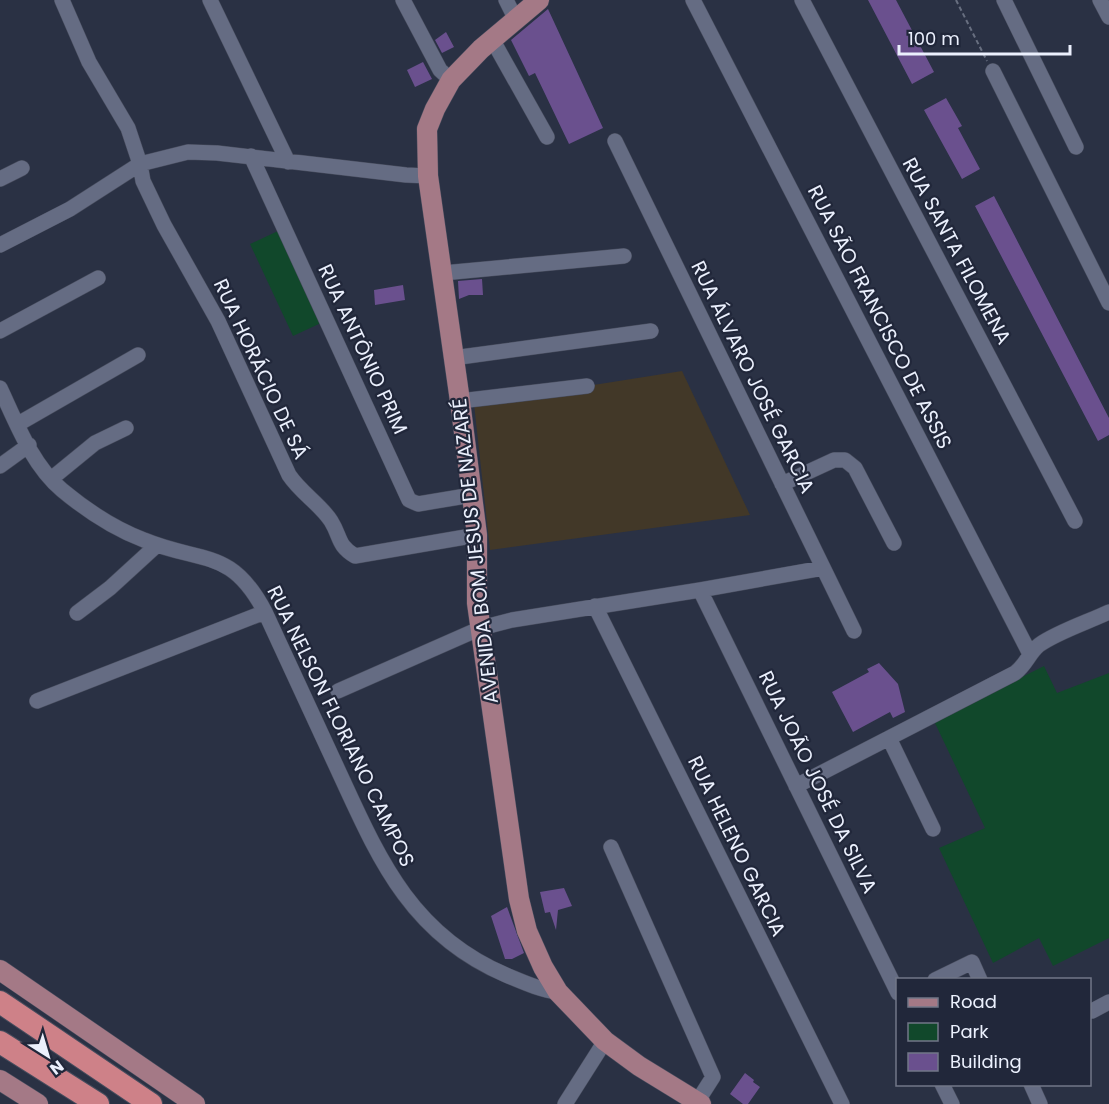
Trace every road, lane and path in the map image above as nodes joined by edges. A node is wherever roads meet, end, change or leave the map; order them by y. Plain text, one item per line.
1 (62, 0) edge
2 (210, 0) edge
3 (403, 0) edge
4 (506, 0) edge
5 (538, 0) edge
6 (693, 0) edge
7 (802, 0) edge
8 (956, 0) edge
9 (1004, 0) edge
10 (1100, 0) edge
11 (1109, 17) edge
12 (516, 20) junction
13 (492, 39) junction
14 (993, 71) joint
15 (451, 80) junction
16 (546, 137) dead end
17 (615, 141) dead end
18 (1076, 147) dead end
19 (251, 156) junction
20 (288, 162) junction
21 (140, 164) junction
22 (22, 168) dead end
23 (428, 176) junction
24 (0, 179) edge
25 (0, 245) edge
26 (624, 256) dead end
27 (443, 273) junction
28 (98, 278) dead end
29 (1109, 303) edge
30 (0, 331) edge
31 (651, 331) dead end
32 (138, 355) dead end
33 (453, 358) junction
34 (587, 386) dead end
35 (0, 388) edge
36 (460, 401) junction
37 (18, 424) junction
38 (126, 428) dead end
39 (29, 445) junction
40 (0, 466) edge
41 (51, 479) junction
42 (782, 484) junction
43 (472, 495) junction
44 (1075, 521) dead end
45 (477, 535) junction
46 (894, 543) dead end
47 (157, 545) junction
48 (823, 568) junction
49 (700, 590) junction
50 (595, 606) junction
51 (265, 612) junction
52 (1109, 612) edge
53 (77, 613) dead end
54 (481, 628) junction
55 (854, 631) dead end
56 (1030, 654) junction
57 (338, 691) dead end
58 (37, 701) dead end
59 (889, 738) junction
60 (796, 786) junction
61 (933, 829) dead end
62 (611, 847) dead end
63 (543, 967) junction
64 (0, 969) edge
65 (513, 978) junction
66 (939, 978) edge
67 (980, 978) edge
68 (896, 991) edge
69 (558, 992) junction
70 (0, 1002) edge
71 (1109, 1002) edge
72 (1092, 1011) dead end
73 (605, 1041) junction
74 (0, 1042) edge
75 (0, 1080) edge
76 (943, 1086) edge
77 (1031, 1086) edge
78 (699, 1103) edge
79 (38, 1104) edge
80 (98, 1104) edge
81 (151, 1104) edge
82 (195, 1104) edge
83 (565, 1104) edge
84 (842, 1104) edge
85 (952, 1104) edge
86 (1040, 1104) edge

1 - 21 street, RUA HORÁCIO DE SÁ
2 - 20 street
3 - 15 street
4 - 12 street
5 - 12 main road, AVENIDA BOM JESUS DE NAZARÉ
6 - 56 street, RUA SÃO FRANCISCO DE ASSIS
7 - 44 street, RUA SANTA FILOMENA
8 - 14 path
9 - 18 street
10 - 11 street
12 - 13 main road, AVENIDA BOM JESUS DE NAZARÉ
13 - 15 main road, AVENIDA BOM JESUS DE NAZARÉ
13 - 16 street
14 - 29 street
15 - 23 main road, AVENIDA BOM JESUS DE NAZARÉ
17 - 42 street, RUA ÁLVARO JOSÉ GARCIA
19 - 20 street
19 - 21 street
19 - 43 street, RUA ANTÔNIO PRIM
20 - 23 street
21 - 25 street
21 - 45 street, RUA HORÁCIO DE SÁ
22 - 24 street
23 - 27 main road, AVENIDA BOM JESUS DE NAZARÉ
26 - 27 street
27 - 33 main road, AVENIDA BOM JESUS DE NAZARÉ
28 - 30 street
31 - 33 street
32 - 37 street
33 - 36 main road, AVENIDA BOM JESUS DE NAZARÉ
34 - 36 street
35 - 37 street, RUA NELSON FLORIANO CAMPOS
36 - 43 main road, AVENIDA BOM JESUS DE NAZARÉ
37 - 39 street, RUA NELSON FLORIANO CAMPOS
38 - 41 street
39 - 40 street
39 - 41 street, RUA NELSON FLORIANO CAMPOS
41 - 47 street, RUA NELSON FLORIANO CAMPOS
42 - 46 street
42 - 48 street, RUA ÁLVARO JOSÉ GARCIA
43 - 45 main road, AVENIDA BOM JESUS DE NAZARÉ
45 - 54 main road, AVENIDA BOM JESUS DE NAZARÉ
47 - 51 street, RUA NELSON FLORIANO CAMPOS
47 - 53 street
48 - 49 street
48 - 55 street, RUA ÁLVARO JOSÉ GARCIA
49 - 50 street
49 - 60 street, RUA JOÃO JOSÉ DA SILVA
50 - 54 street
50 - 84 street, RUA HELENO GARCIA
51 - 58 street
51 - 65 street, RUA NELSON FLORIANO CAMPOS
52 - 56 street
54 - 57 street
54 - 63 main road, AVENIDA BOM JESUS DE NAZARÉ
56 - 59 street
59 - 60 street
59 - 61 street
60 - 68 street, RUA JOÃO JOSÉ DA SILVA
62 - 78 street
63 - 65 street
63 - 69 main road, AVENIDA BOM JESUS DE NAZARÉ
64 - 82 main road
65 - 69 street, RUA NELSON FLORIANO CAMPOS
66 - 67 street
69 - 73 main road, AVENIDA BOM JESUS DE NAZARÉ
70 - 81 highway
71 - 72 street
73 - 78 main road, AVENIDA BOM JESUS DE NAZARÉ
73 - 83 street
74 - 80 highway
75 - 79 main road
76 - 85 street
77 - 86 street

